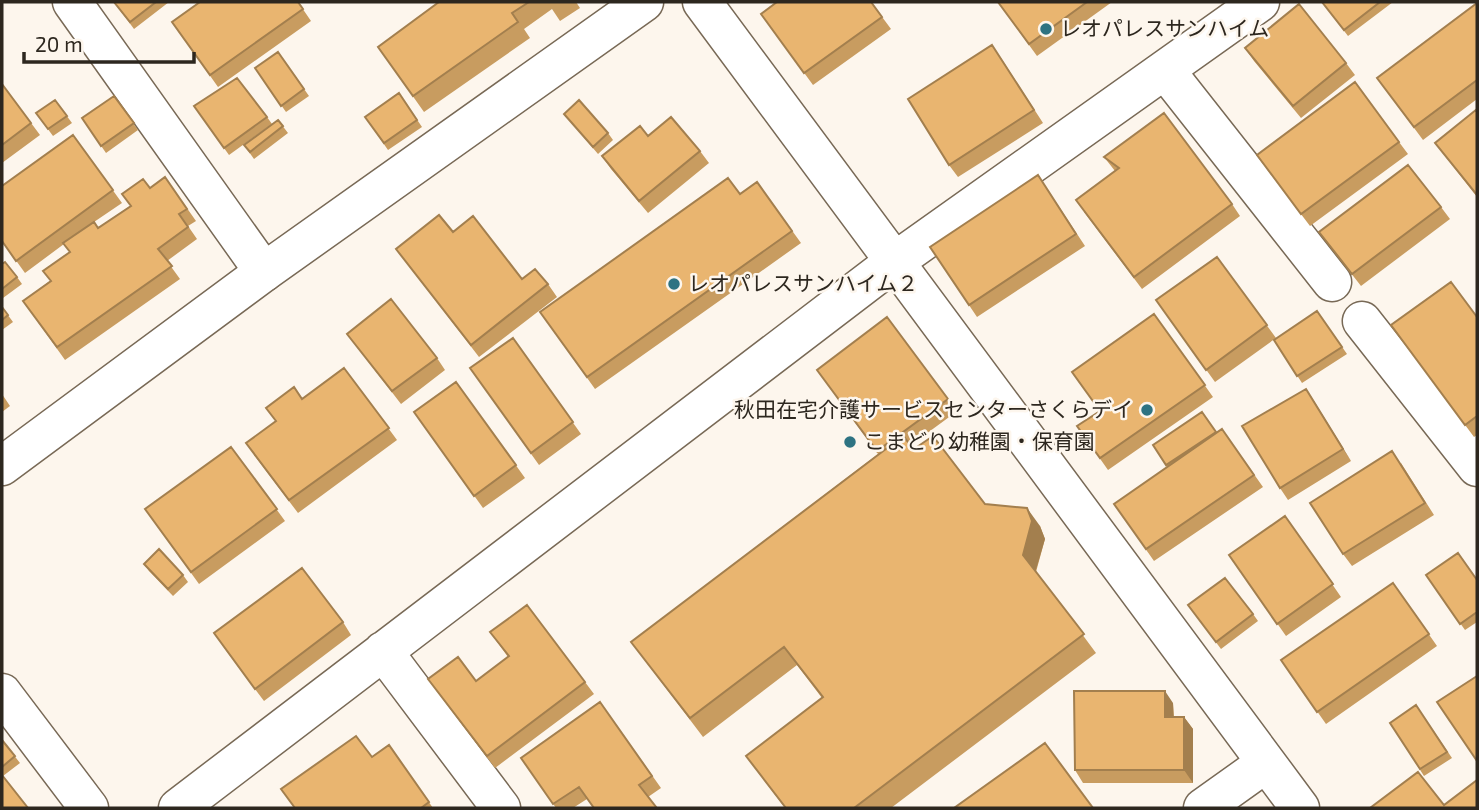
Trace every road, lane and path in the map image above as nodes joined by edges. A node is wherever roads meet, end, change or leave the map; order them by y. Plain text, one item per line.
1 (72, 2) edge
2 (644, 2) edge
3 (702, 2) edge
4 (1261, 2) edge
5 (1165, 70) junction
6 (894, 261) junction
7 (264, 272) junction
8 (1332, 282) dead end
9 (1362, 321) dead end
10 (2, 466) edge
11 (1477, 467) edge
12 (383, 651) junction
13 (2, 693) edge
14 (1266, 762) junction
15 (89, 808) edge
16 (178, 808) edge
17 (501, 808) edge
18 (1203, 808) edge
19 (1300, 808) edge

1 - 7 street
2 - 7 street
3 - 6 street
4 - 5 street
5 - 6 street
5 - 8 street
6 - 12 street
6 - 14 street
7 - 10 street
9 - 11 street
12 - 16 street
12 - 17 street
13 - 15 street
14 - 18 street
14 - 19 street

